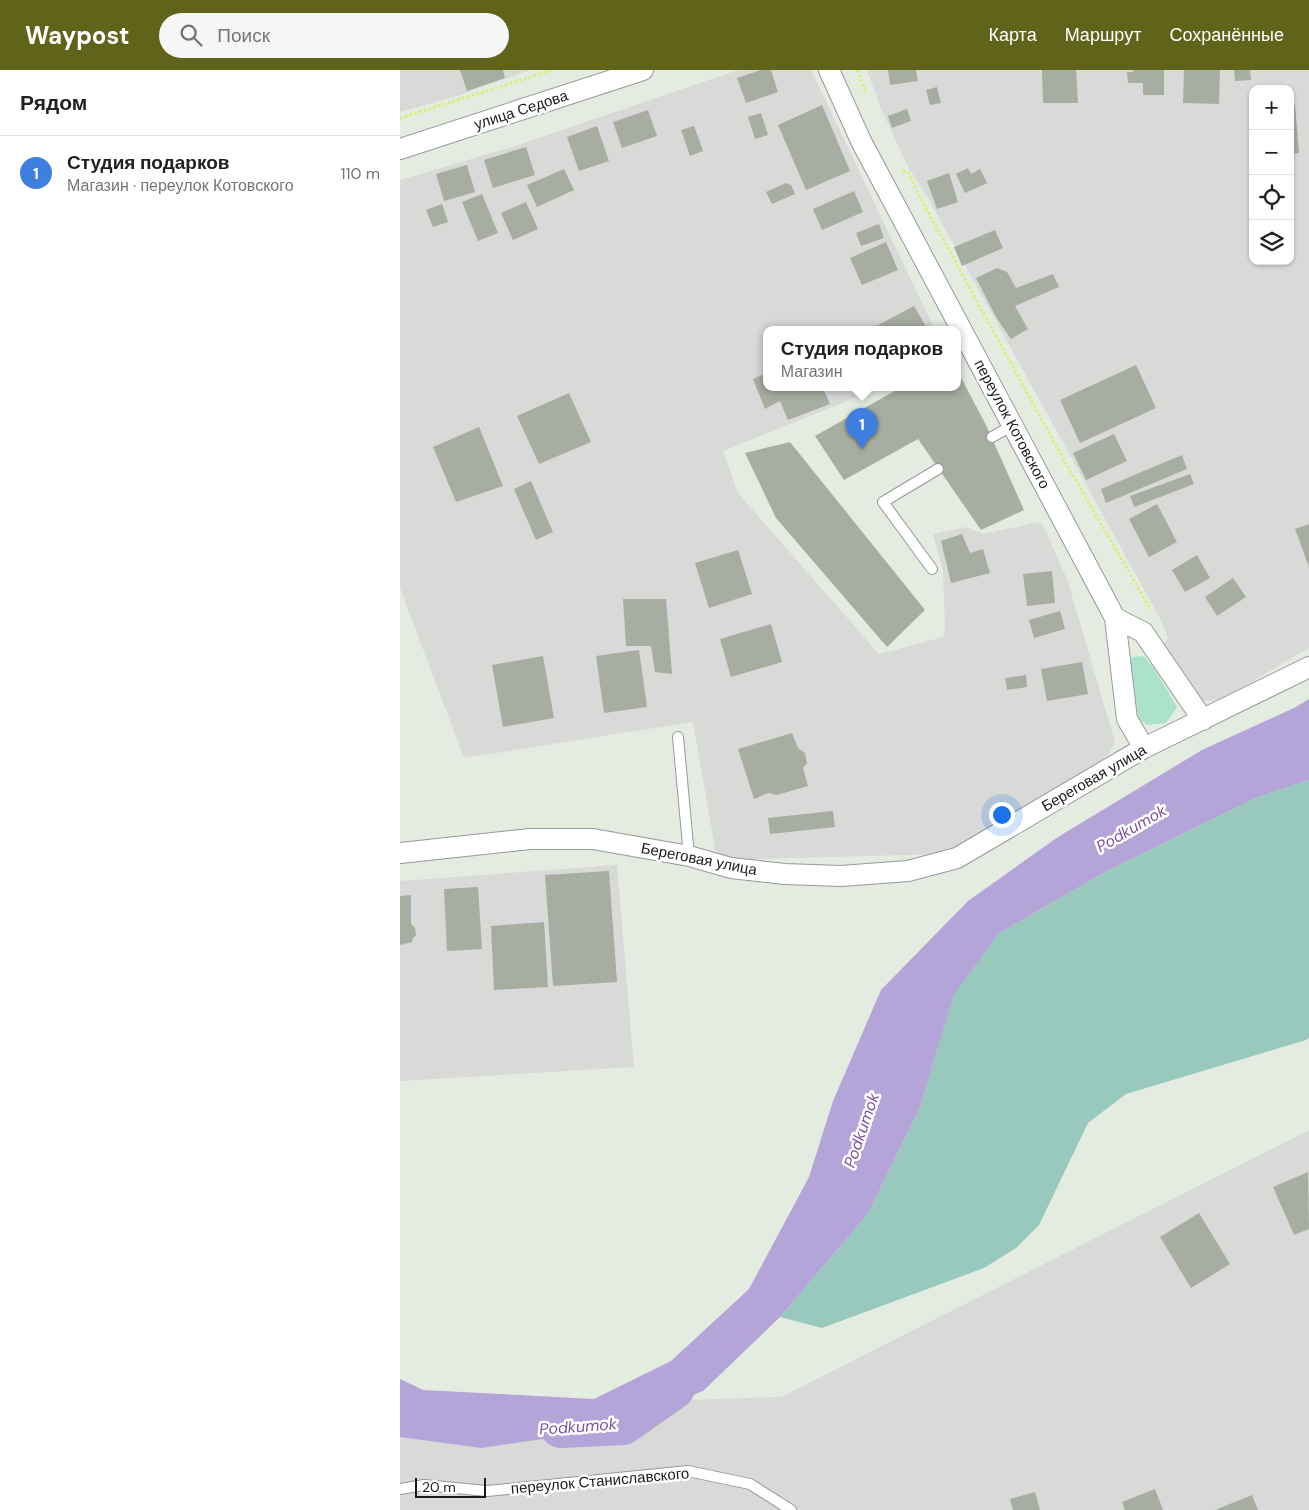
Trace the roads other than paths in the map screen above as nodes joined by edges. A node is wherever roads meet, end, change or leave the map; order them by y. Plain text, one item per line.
1 (643, 70) edge
2 (829, 70) edge
3 (400, 149) edge
4 (960, 326) edge
5 (961, 328) edge
6 (1013, 425) junction
7 (992, 437) dead end
8 (938, 469) dead end
9 (932, 568) dead end
10 (1115, 618) junction
11 (1309, 667) edge
12 (1203, 720) junction
13 (678, 737) dead end
14 (1144, 748) junction
15 (400, 853) edge
16 (689, 856) junction
17 (400, 1489) edge
18 (791, 1510) edge

1 - 3 street, улица Седова
2 - 4 street, переулок Котовского
5 - 6 street, переулок Котовского
6 - 7 lane
6 - 10 street, переулок Котовского
8 - 9 lane
10 - 12 street
10 - 14 street, переулок Котовского
11 - 12 street, Береговая улица
12 - 14 street, Береговая улица
13 - 16 lane
14 - 16 street, Береговая улица
15 - 16 street, Береговая улица
17 - 18 lane, переулок Станиславского

